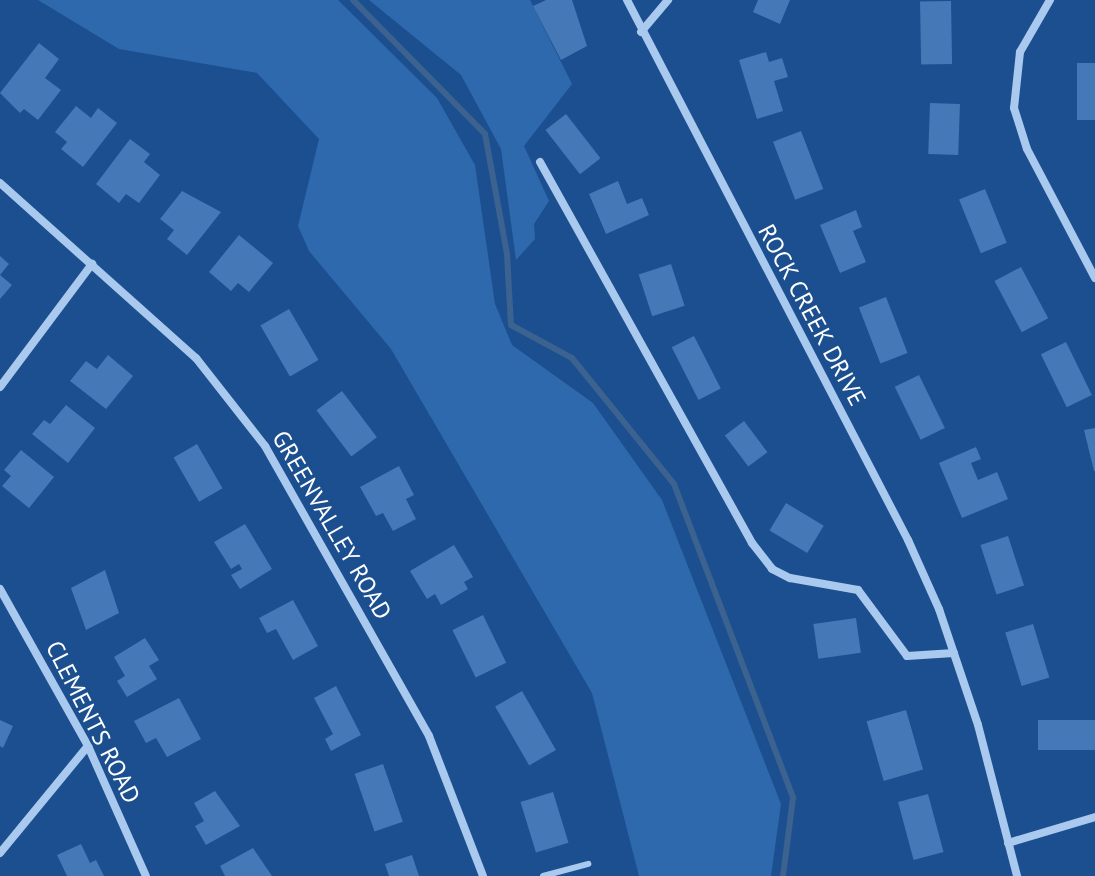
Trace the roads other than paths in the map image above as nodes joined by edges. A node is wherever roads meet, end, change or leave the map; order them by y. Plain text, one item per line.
1 (627, 0) edge
2 (668, 0) edge
3 (1050, 0) edge
4 (641, 32) junction
5 (540, 162) dead end
6 (0, 183) edge
7 (92, 264) junction
8 (1095, 278) edge
9 (0, 387) edge
10 (0, 589) edge
11 (954, 653) junction
12 (88, 746) junction
13 (1095, 817) edge
14 (1008, 843) junction
15 (0, 853) edge
16 (588, 864) dead end
17 (146, 876) edge
18 (483, 876) edge
19 (543, 876) edge
20 (1017, 876) edge

1 - 4 street, ROCK CREEK DRIVE
2 - 4 street
3 - 8 street
4 - 11 street, ROCK CREEK DRIVE
5 - 11 street
6 - 7 street, GREENVALLEY ROAD
7 - 9 street
7 - 18 street, GREENVALLEY ROAD
10 - 12 street, CLEMENTS ROAD
11 - 14 street, ROCK CREEK DRIVE
12 - 15 street
12 - 17 street, CLEMENTS ROAD
13 - 14 street
14 - 20 street, ROCK CREEK DRIVE
16 - 19 lane

